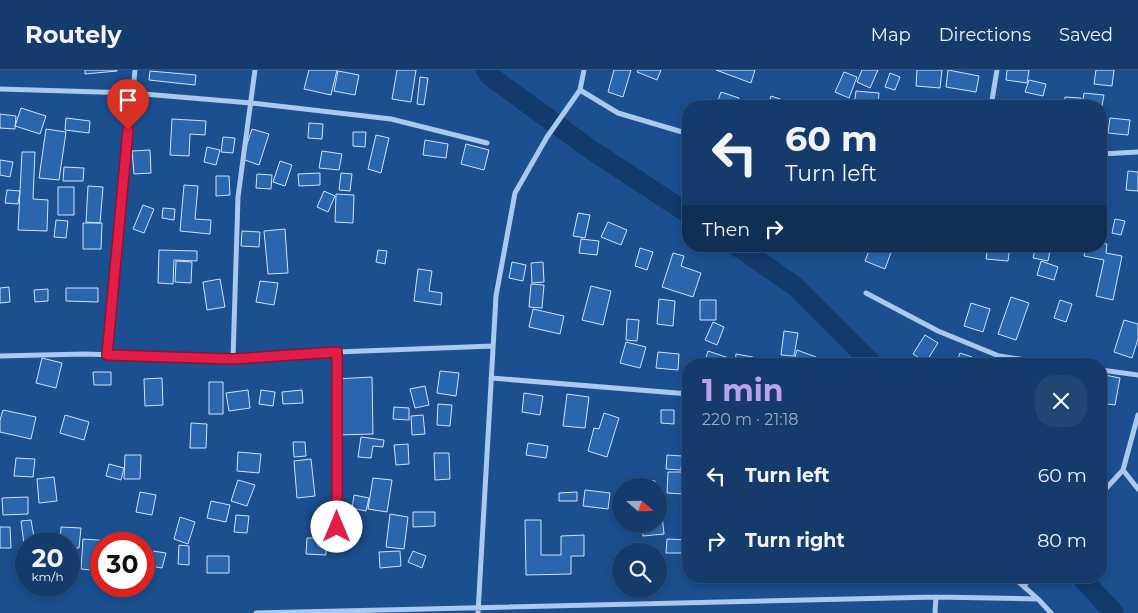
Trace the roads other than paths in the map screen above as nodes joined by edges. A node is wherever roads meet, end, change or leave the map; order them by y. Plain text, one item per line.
1 (135, 70) edge
2 (255, 70) edge
3 (584, 70) edge
4 (997, 70) edge
5 (0, 89) edge
6 (580, 90) junction
7 (132, 93) junction
8 (992, 100) edge
9 (251, 103) junction
10 (682, 132) edge
11 (486, 143) dead end
12 (1138, 152) edge
13 (1107, 154) edge
14 (866, 293) dead end
15 (493, 346) junction
16 (337, 352) junction
17 (107, 355) junction
18 (0, 356) edge
19 (1013, 358) edge
20 (233, 359) junction
21 (1107, 371) edge
22 (1138, 375) edge
23 (490, 378) junction
24 (682, 393) edge
25 (1138, 415) edge
26 (1122, 470) junction
27 (1107, 487) edge
28 (1138, 489) edge
29 (337, 546) dead end
30 (1020, 583) edge
31 (1026, 583) edge
32 (1024, 586) junction
33 (936, 597) junction
34 (1038, 599) junction
35 (478, 610) edge
36 (304, 612) edge
37 (256, 613) edge
38 (935, 613) edge
39 (1051, 613) edge

1 - 7 street
2 - 9 street
3 - 6 street
4 - 8 street
5 - 7 street
6 - 10 street
6 - 15 street
7 - 9 street
7 - 17 street
9 - 11 street
9 - 20 street
12 - 13 street
14 - 19 street
15 - 16 street
15 - 23 street
16 - 20 street
16 - 29 street
17 - 18 street
17 - 20 street
21 - 22 street
23 - 24 street
23 - 35 street
25 - 26 street
26 - 27 street
26 - 28 street
30 - 32 street
31 - 32 street
32 - 34 street
33 - 34 street
33 - 35 street
33 - 38 street
34 - 39 street
35 - 36 street
36 - 37 street

